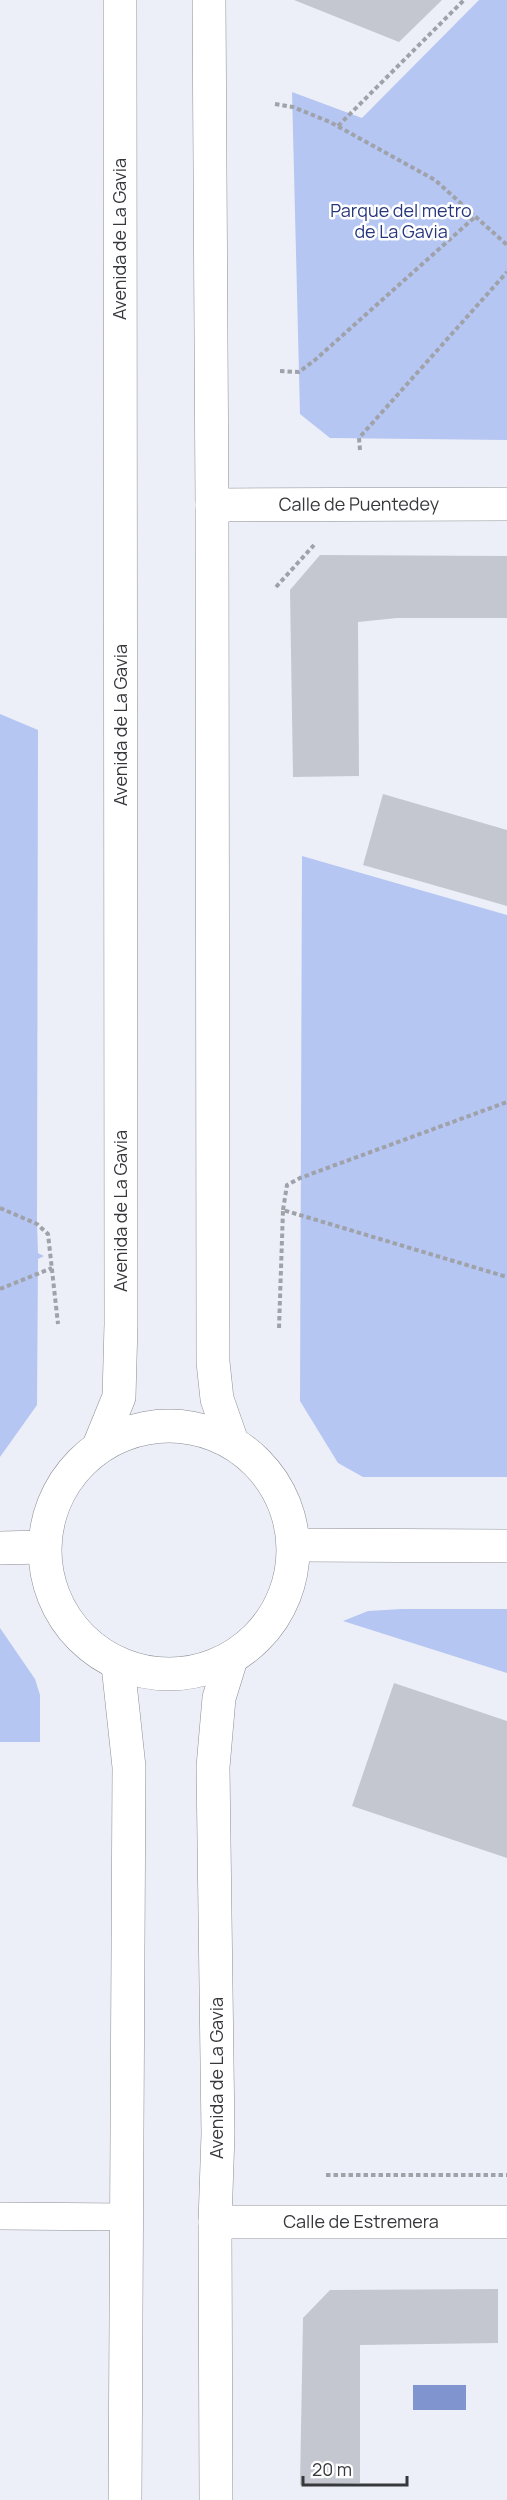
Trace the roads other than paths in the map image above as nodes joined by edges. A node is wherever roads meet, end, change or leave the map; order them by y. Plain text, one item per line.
1 (120, 0) edge
2 (209, 0) edge
3 (507, 504) edge
4 (213, 505) junction
5 (232, 1442) junction
6 (99, 1446) junction
7 (295, 1545) junction
8 (507, 1546) edge
9 (43, 1547) junction
10 (0, 1548) edge
11 (231, 1659) junction
12 (118, 1665) junction
13 (0, 2216) edge
14 (128, 2217) junction
15 (215, 2222) junction
16 (507, 2222) edge
17 (125, 2500) edge
18 (216, 2500) edge

1 - 6 main road, Avenida de La Gavia
2 - 4 main road
3 - 4 main road, Calle de Puentedey
4 - 5 main road
5 - 6 main road
5 - 7 main road
6 - 9 main road
7 - 8 main road
7 - 11 main road
9 - 10 main road
9 - 12 main road
11 - 12 main road
11 - 15 main road, Avenida de La Gavia
12 - 14 main road
13 - 14 street
14 - 17 main road
15 - 16 main road, Calle de Estremera
15 - 18 main road, Avenida de La Gavia

